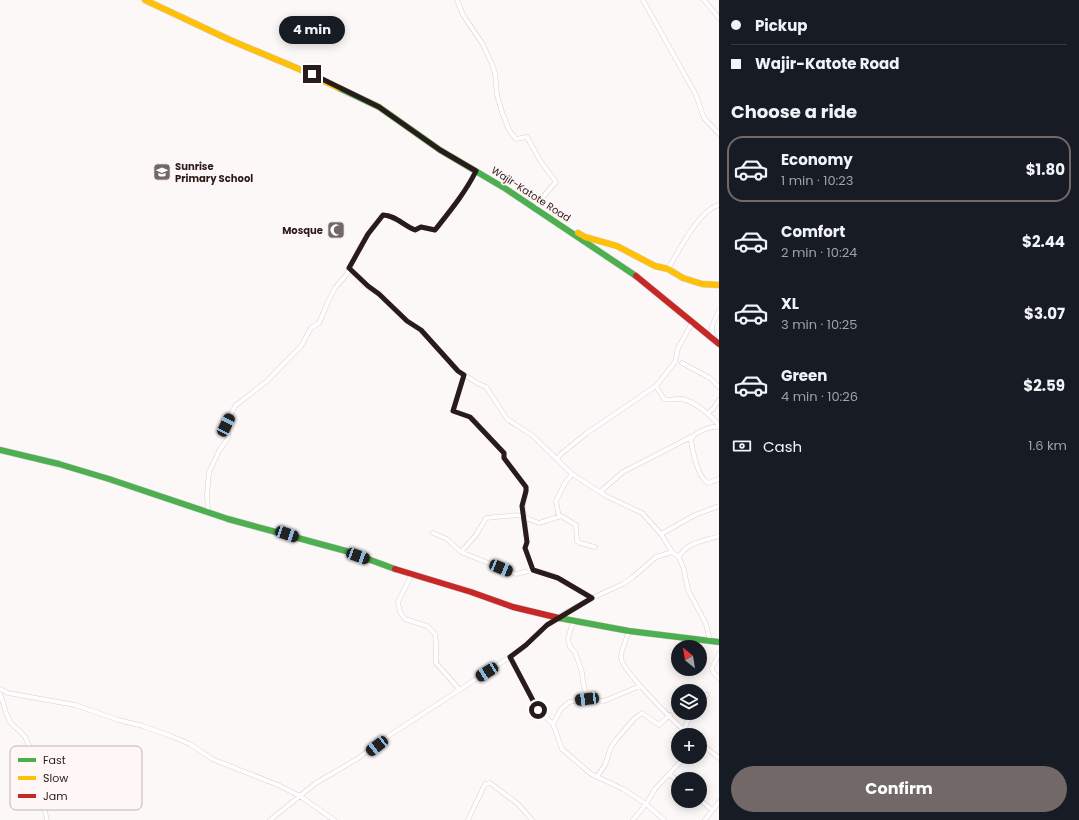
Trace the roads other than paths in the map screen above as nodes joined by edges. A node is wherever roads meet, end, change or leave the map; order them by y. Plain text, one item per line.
1 (145, 0) edge
2 (457, 0) edge
3 (643, 0) edge
4 (704, 0) edge
5 (719, 18) edge
6 (719, 134) edge
7 (476, 171) junction
8 (719, 205) edge
9 (535, 208) junction
10 (557, 223) junction
11 (349, 268) junction
12 (668, 269) junction
13 (719, 285) edge
14 (719, 311) edge
15 (692, 323) junction
16 (717, 342) edge
17 (682, 362) dead end
18 (464, 375) junction
19 (656, 386) junction
20 (719, 387) edge
21 (719, 400) edge
22 (708, 413) junction
23 (719, 426) edge
24 (693, 436) junction
25 (0, 450) edge
26 (557, 459) junction
27 (572, 474) junction
28 (719, 479) edge
29 (600, 492) junction
30 (719, 506) edge
31 (208, 512) junction
32 (523, 516) junction
33 (559, 517) junction
34 (433, 533) dead end
35 (660, 534) junction
36 (719, 536) edge
37 (595, 547) dead end
38 (461, 552) junction
39 (672, 552) junction
40 (679, 557) junction
41 (533, 570) junction
42 (412, 574) junction
43 (592, 598) junction
44 (558, 617) junction
45 (575, 620) junction
46 (629, 631) junction
47 (710, 641) junction
48 (719, 642) edge
49 (719, 654) edge
50 (510, 657) junction
51 (719, 678) edge
52 (640, 686) junction
53 (0, 690) edge
54 (460, 690) junction
55 (0, 694) edge
56 (587, 699) junction
57 (670, 715) junction
58 (553, 724) junction
59 (682, 728) edge
60 (28, 746) edge
61 (707, 749) edge
62 (719, 758) edge
63 (679, 764) edge
64 (670, 774) joint
65 (597, 777) junction
66 (300, 796) junction
67 (719, 802) edge
68 (646, 804) junction
69 (707, 806) edge
70 (44, 810) edge
71 (712, 810) junction
72 (47, 820) edge
73 (270, 820) edge
74 (334, 820) edge
75 (468, 820) edge
76 (532, 820) edge
77 (633, 820) edge
78 (664, 820) edge
79 (705, 820) edge

1 - 7 street, Wajir-Katote Road
2 - 9 street
3 - 6 street
4 - 5 street
7 - 9 street, Wajir-Katote Road
7 - 11 street
8 - 12 street
9 - 10 street, Wajir-Katote Road
10 - 12 street
10 - 15 street, Wajir-Katote Road
11 - 18 street
11 - 31 street
12 - 13 street
14 - 16 street
15 - 16 street, Wajir-Katote Road
15 - 19 street
17 - 20 street
18 - 26 street
18 - 32 street
19 - 22 street
19 - 26 street
21 - 22 street
22 - 23 street
23 - 24 street
24 - 28 street
24 - 29 street
25 - 31 street
26 - 27 street
27 - 29 street
27 - 33 street
29 - 35 street
30 - 35 street
31 - 42 street
32 - 33 street
32 - 38 street
32 - 41 street
33 - 37 street
34 - 38 street
35 - 39 street
36 - 40 street
38 - 41 street
39 - 40 street
39 - 43 street
40 - 47 street
41 - 43 street
42 - 44 street
42 - 54 street
43 - 44 street
44 - 45 street
44 - 50 street
45 - 46 street
45 - 56 street
46 - 47 street
46 - 52 street
47 - 48 street
49 - 51 street
50 - 54 street
50 - 58 street
52 - 56 street
52 - 57 street
53 - 66 street
54 - 66 street
55 - 60 street
56 - 58 street
57 - 59 street
57 - 65 street
58 - 65 street
61 - 62 street
63 - 64 street
64 - 68 street
65 - 68 street
66 - 73 street
66 - 74 street
67 - 71 street
68 - 77 street
68 - 78 street
69 - 71 street
70 - 72 street
71 - 79 street
75 - 76 street

